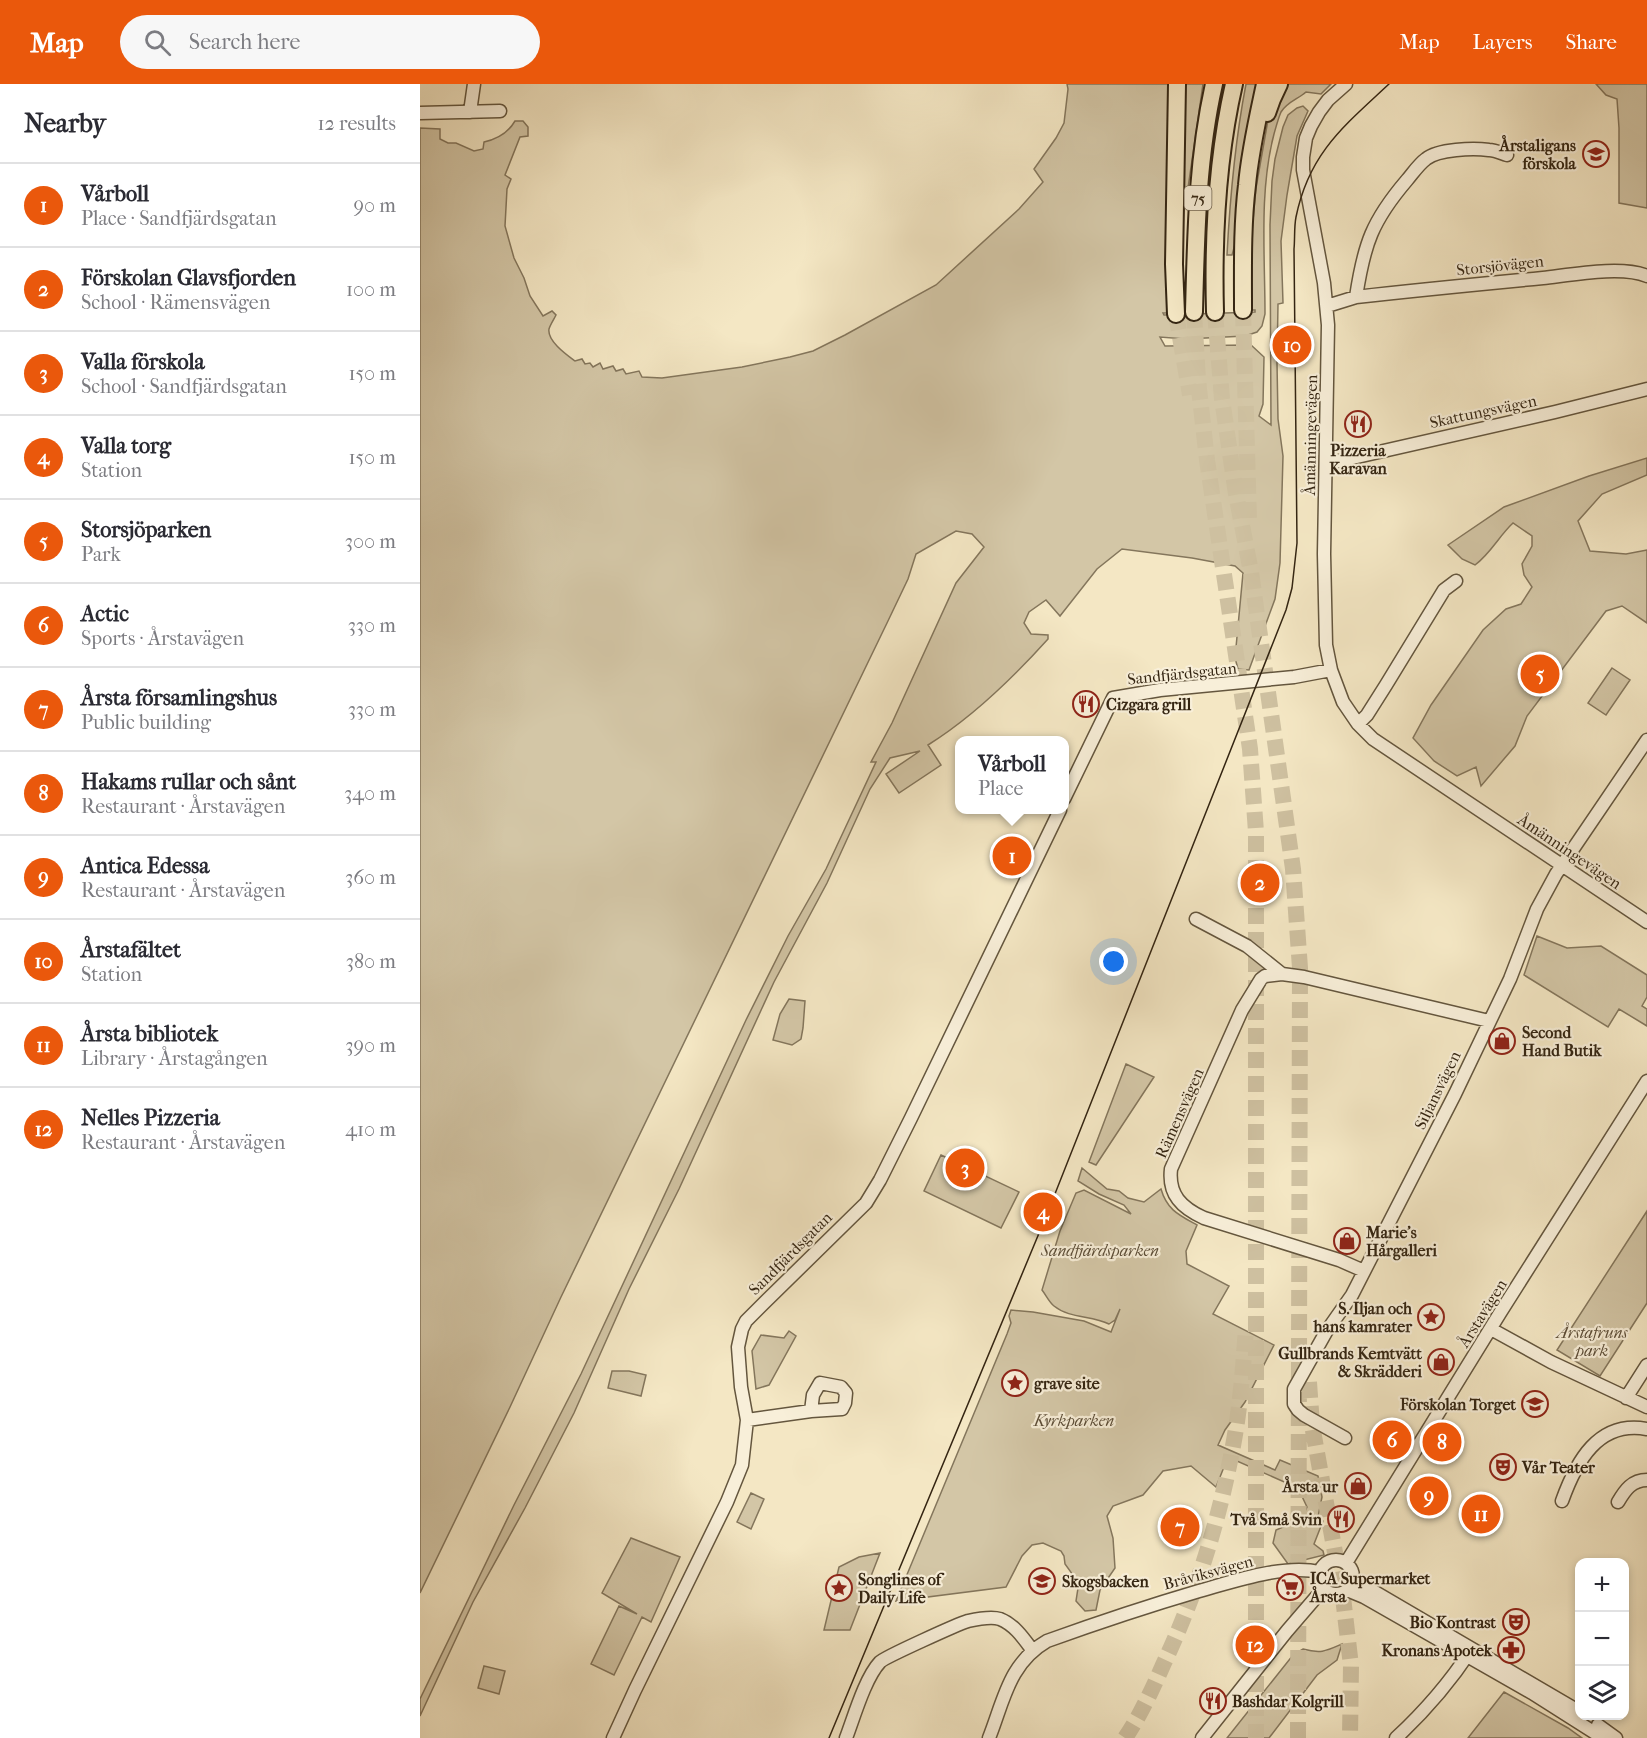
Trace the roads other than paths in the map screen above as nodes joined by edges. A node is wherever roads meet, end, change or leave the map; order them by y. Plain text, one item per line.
1 (474, 84) edge
2 (1178, 84) edge
3 (1214, 84) edge
4 (1234, 84) edge
5 (1265, 84) edge
6 (1279, 84) edge
7 (1346, 84) edge
8 (500, 111) dead end
9 (470, 112) junction
10 (420, 113) edge
11 (1251, 153) junction
12 (1507, 155) dead end
13 (1647, 276) edge
14 (1356, 297) junction
15 (1327, 306) junction
16 (1243, 310) tunnel mouth
17 (1194, 312) tunnel mouth
18 (1215, 312) tunnel mouth
19 (1176, 314) tunnel mouth
20 (1647, 389) edge
21 (1326, 464) junction
22 (1456, 581) dead end
23 (1330, 670) junction
24 (1358, 724) junction
25 (1647, 740) edge
26 (1069, 791) edge
27 (1058, 814) edge
28 (1562, 865) junction
29 (1196, 919) dead end
30 (1647, 922) edge
31 (1282, 974) junction
32 (1489, 1021) junction
33 (1647, 1081) edge
34 (1364, 1271) junction
35 (1491, 1329) junction
36 (1647, 1365) edge
37 (1626, 1398) junction
38 (1647, 1407) edge
39 (811, 1411) dead end
40 (747, 1420) junction
41 (1647, 1429) edge
42 (1345, 1438) dead end
43 (1647, 1480) edge
44 (1562, 1501) dead end
45 (1618, 1502) dead end
46 (1347, 1563) junction
47 (1320, 1572) junction
48 (1353, 1578) junction
49 (1324, 1588) junction
50 (1347, 1590) junction
51 (1033, 1651) junction
52 (1469, 1653) junction
53 (1575, 1709) edge
54 (1590, 1720) edge
55 (613, 1738) edge
56 (846, 1738) edge
57 (989, 1738) edge
58 (1202, 1738) edge
59 (1396, 1738) edge
60 (1603, 1738) edge
61 (1616, 1738) edge

1 - 9 street
2 - 19 highway, 75
3 - 17 highway, 75
4 - 18 highway, 75
5 - 11 highway
6 - 11 highway
7 - 15 street, Åmänningevägen
8 - 9 street
9 - 10 street
11 - 16 highway
12 - 14 street
13 - 14 street, Storsjövägen
14 - 15 street, Storsjövägen
15 - 21 street, Åmänningevägen
20 - 21 street, Skattungsvägen
21 - 23 street, Åmänningevägen
22 - 24 street
23 - 24 street, Åmänningevägen
23 - 26 street, Sandfjärdsgatan
24 - 28 street, Åmänningevägen
25 - 28 street, Siljansvägen
27 - 40 street, Sandfjärdsgatan
28 - 30 street, Åmänningevägen
28 - 32 street, Siljansvägen
29 - 31 street
31 - 32 street
31 - 34 street, Rämensvägen
32 - 34 street, Siljansvägen
33 - 35 street, Årstavägen
34 - 42 street, Siljansvägen
35 - 37 street
35 - 46 street, Årstavägen
36 - 37 street
37 - 38 street
39 - 40 street
40 - 55 street, Sandfjärdsgatan
41 - 44 street
43 - 45 street
46 - 47 street
46 - 48 street
47 - 49 street
47 - 51 street, Bråviksvägen
48 - 50 street
48 - 52 street
49 - 50 street
49 - 58 street
50 - 52 street
51 - 56 street
51 - 57 street, Bråviksvägen
52 - 53 street
52 - 59 street
52 - 60 street
54 - 61 street

